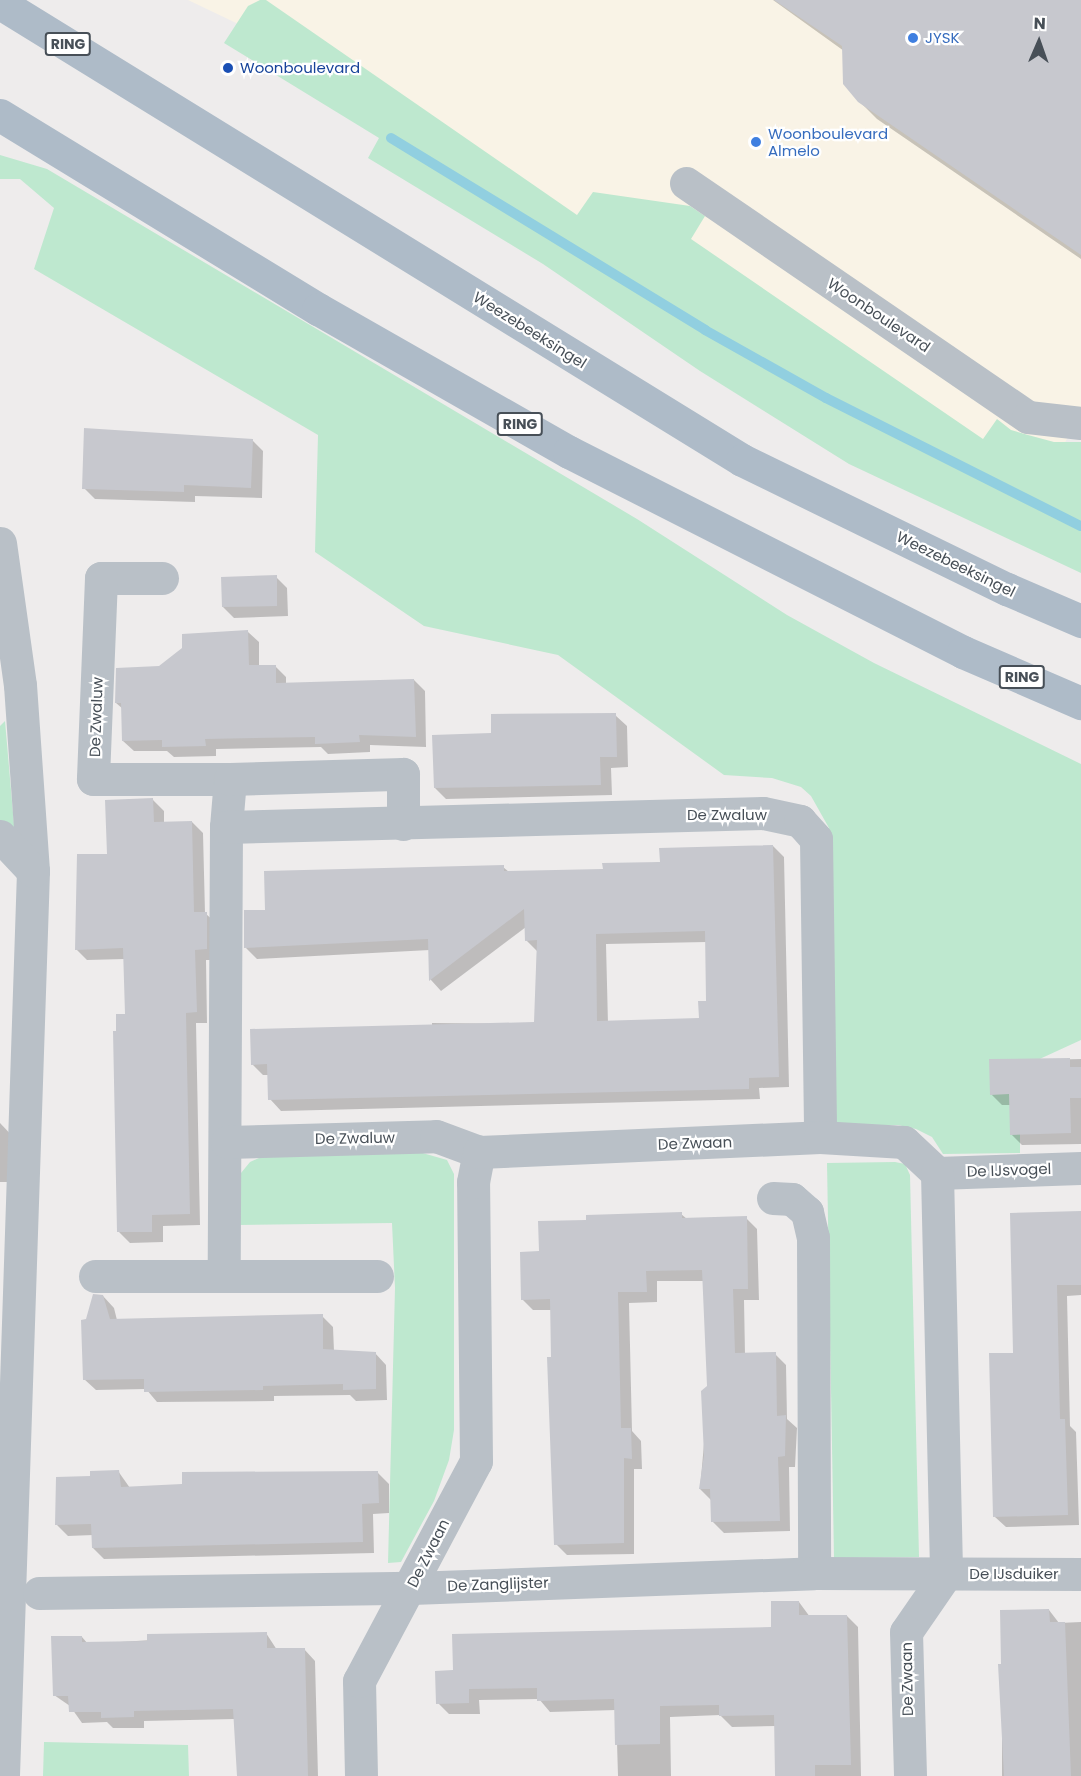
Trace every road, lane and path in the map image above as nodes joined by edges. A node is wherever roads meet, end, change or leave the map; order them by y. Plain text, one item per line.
1 (0, 3) edge
2 (0, 116) edge
3 (686, 183) dead end
4 (1081, 423) edge
5 (0, 543) edge
6 (162, 578) dead end
7 (1081, 621) edge
8 (10, 695) edge
9 (1081, 703) edge
10 (230, 779) junction
11 (404, 824) junction
12 (226, 827) junction
13 (0, 836) edge
14 (33, 871) junction
15 (820, 1137) junction
16 (228, 1142) junction
17 (479, 1152) junction
18 (1081, 1168) edge
19 (938, 1173) junction
20 (773, 1198) dead end
21 (95, 1276) dead end
22 (224, 1276) junction
23 (377, 1276) dead end
24 (814, 1573) junction
25 (946, 1574) junction
26 (1081, 1574) edge
27 (411, 1588) junction
28 (39, 1593) dead end
29 (3, 1776) edge
30 (361, 1776) edge
31 (910, 1776) edge

1 - 7 main road, Weezebeeksingel / RING
2 - 9 main road, RING
3 - 4 street, Woonboulevard
5 - 8 street
6 - 10 street, De Zwaluw
8 - 14 street
10 - 11 street, De Zwaluw
10 - 12 street
11 - 12 street, De Zwaluw
11 - 15 street, De Zwaluw
12 - 16 street
13 - 14 street
14 - 29 street
15 - 17 street, De Zwaan
15 - 19 street, De Zwaan
16 - 17 street, De Zwaluw
16 - 22 street
17 - 27 street, De Zwaan
18 - 19 street, De IJsvogel
19 - 25 street
20 - 24 street
21 - 22 street
22 - 23 street
24 - 25 street, De Zanglijster
24 - 27 street, De Zanglijster
25 - 26 street, De IJsduiker
25 - 31 street, De Zwaan
27 - 28 street, De Zanglijster
27 - 30 street, De Zwaan

